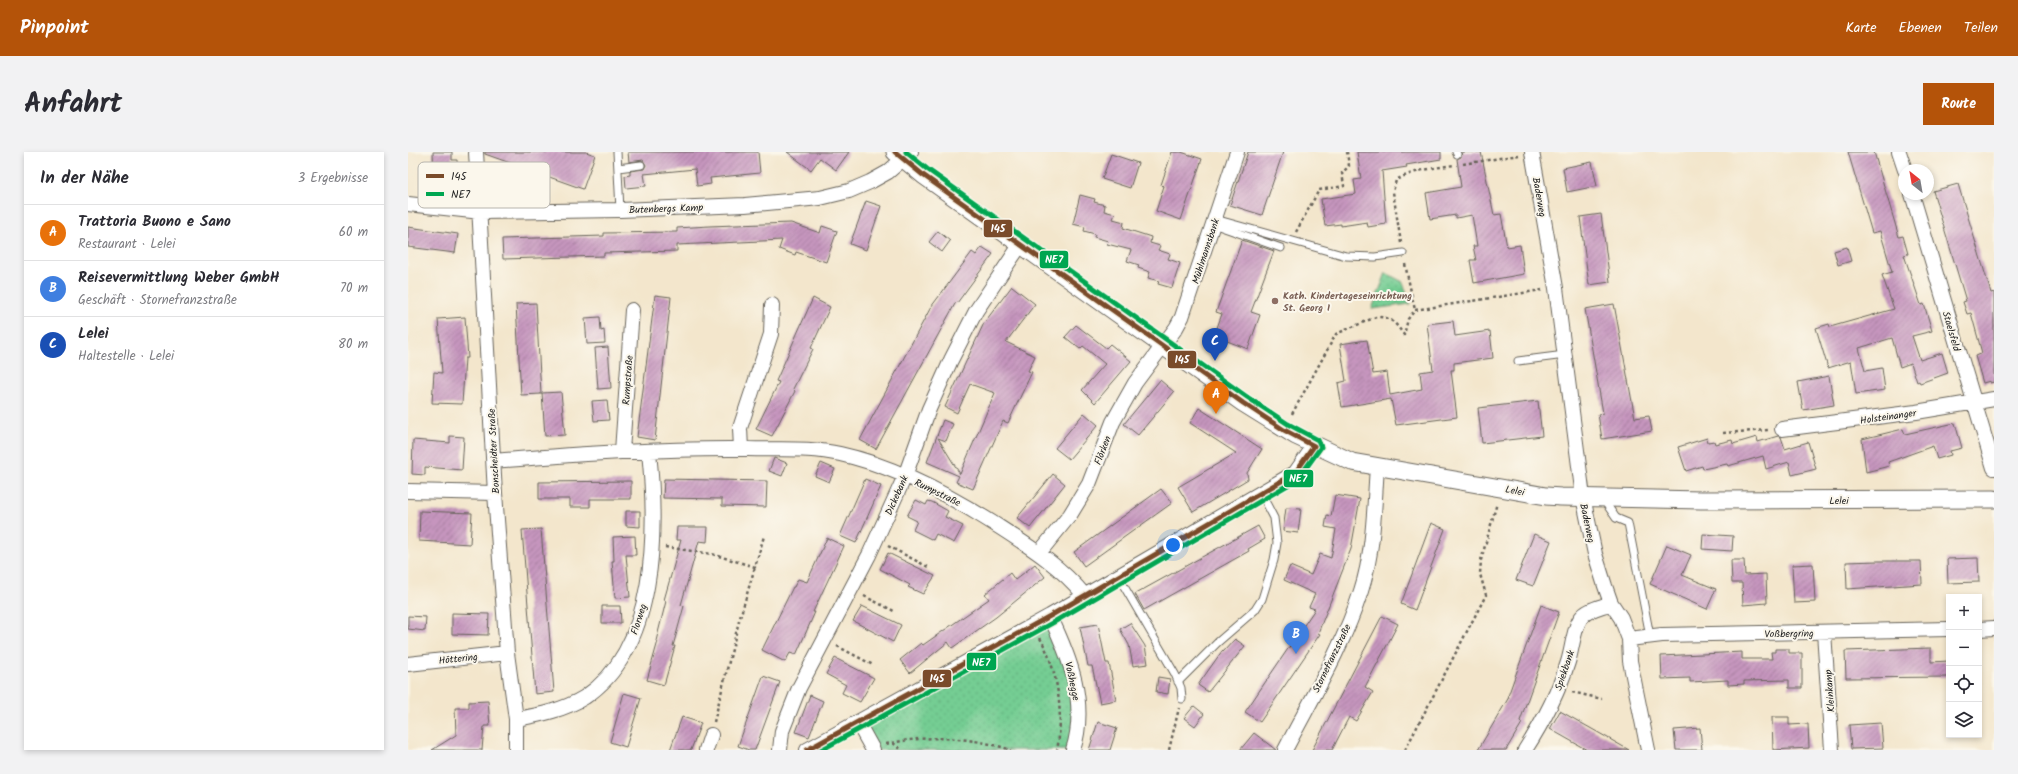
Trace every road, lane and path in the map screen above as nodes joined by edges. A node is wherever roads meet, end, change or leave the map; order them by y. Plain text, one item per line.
1 (476, 152) edge
2 (617, 152) edge
3 (1237, 152) edge
4 (1347, 152) edge
5 (1899, 152) edge
6 (1532, 153) edge
7 (903, 154) edge
8 (477, 162) edge
9 (1903, 164) edge
10 (642, 165) dead end
11 (618, 168) junction
12 (1914, 200) edge
13 (408, 204) edge
14 (418, 205) edge
15 (444, 208) edge
16 (480, 208) edge
17 (620, 210) junction
18 (480, 212) junction
19 (1214, 222) junction
20 (1291, 242) junction
21 (1021, 244) junction
22 (1281, 248) dead end
23 (1402, 250) joint
24 (1404, 261) dead end
25 (1556, 288) junction
26 (772, 305) dead end
27 (632, 310) dead end
28 (1415, 310) junction
29 (1162, 345) junction
30 (1565, 355) junction
31 (1518, 361) dead end
32 (1994, 399) edge
33 (1974, 404) junction
34 (1782, 429) joint
35 (1284, 430) junction
36 (1723, 433) dead end
37 (1314, 446) junction
38 (741, 449) junction
39 (622, 451) junction
40 (650, 452) junction
41 (494, 462) junction
42 (1377, 467) junction
43 (1994, 468) edge
44 (904, 476) junction
45 (1502, 488) junction
46 (408, 491) edge
47 (495, 493) junction
48 (1261, 493) junction
49 (1583, 497) junction
50 (1601, 497) junction
51 (1994, 499) edge
52 (764, 536) dead end
53 (876, 540) junction
54 (652, 545) junction
55 (1039, 553) junction
56 (754, 567) junction
57 (930, 568) dead end
58 (1118, 576) junction
59 (850, 590) junction
60 (1085, 596) junction
61 (1611, 603) junction
62 (896, 612) dead end
63 (1050, 616) junction
64 (1033, 625) junction
65 (1994, 628) edge
66 (1946, 629) edge
67 (1982, 629) edge
68 (1824, 632) junction
69 (1650, 636) junction
70 (824, 639) junction
71 (1629, 639) junction
72 (508, 653) junction
73 (408, 664) edge
74 (873, 665) dead end
75 (1178, 682) junction
76 (1558, 689) junction
77 (1182, 699) joint
78 (1602, 699) dead end
79 (516, 719) junction
80 (858, 723) junction
81 (711, 735) joint
82 (893, 742) junction
83 (872, 748) edge
84 (516, 750) edge
85 (706, 750) edge
86 (780, 750) edge
87 (808, 750) edge
88 (902, 750) edge
89 (1011, 750) edge
90 (1056, 750) edge
91 (1073, 750) edge
92 (1169, 750) edge
93 (1285, 750) edge
94 (1405, 750) edge
95 (1526, 750) edge
96 (1648, 750) edge
97 (1832, 750) edge

1 - 8 street, Bonscheidter Straße
2 - 11 lane
3 - 19 street, Mühlmannsbank
4 - 20 path
5 - 9 street
6 - 23 path
6 - 25 street, Baderweg
7 - 17 street, Butenbergs Kamp
7 - 21 street, Lelei
10 - 11 lane
11 - 17 lane
12 - 33 street, Staelsfeld
13 - 14 street, Butenbergs Kamp
15 - 18 street, Butenbergs Kamp
16 - 18 street, Bonscheidter Straße
17 - 18 street, Butenbergs Kamp
18 - 41 street, Bonscheidter Straße
19 - 20 lane
19 - 22 lane
19 - 29 street, Mühlmannsbank
20 - 23 lane
21 - 29 street, Lelei
21 - 44 street, Dickebank
24 - 28 path
25 - 28 path
25 - 30 street, Baderweg
26 - 38 street
27 - 39 street, Rumpstraße
28 - 35 path
29 - 35 street, Lelei
29 - 55 street, Flörken
30 - 31 lane
30 - 49 street, Baderweg
32 - 33 street, Holsteinanger
33 - 34 street, Holsteinanger
33 - 43 street, Staelsfeld
34 - 36 path
35 - 37 street, Lelei
37 - 42 street, Lelei
37 - 48 street
38 - 40 street, Rumpstraße
38 - 44 street, Rumpstraße
39 - 40 street, Rumpstraße
39 - 41 street, Rumpstraße
40 - 54 street, Florweg
41 - 47 street, Bonscheidter Straße
42 - 45 street, Lelei
42 - 93 street, Stornefranzstraße
44 - 53 street, Dickebank
44 - 55 street, Rumpstraße
45 - 49 street, Lelei
45 - 94 path
46 - 47 street
47 - 72 street, Bonscheidter Straße
48 - 58 street
48 - 75 lane
49 - 50 street, Lelei
49 - 61 street, Baderweg
50 - 51 street, Lelei
50 - 69 lane
52 - 56 path
53 - 57 path
53 - 59 street, Dickebank
54 - 56 path
54 - 79 street, Florweg
55 - 60 street, Rumpstraße
56 - 81 path
58 - 60 street
58 - 75 lane
59 - 62 path
59 - 70 street, Dickebank
60 - 63 street
61 - 71 street, Baderweg
61 - 76 street, Spiekbank
63 - 64 street
63 - 91 street, Voßhegge
64 - 80 street
64 - 90 path
65 - 67 street
66 - 68 street, Voßbergring
68 - 69 street, Voßbergring
68 - 97 street, Kleinkamp
69 - 71 street, Voßbergring
70 - 74 path
70 - 86 street, Dickebank
71 - 96 street, Baderweg
72 - 73 street, Höttering
72 - 79 street, Bonscheidter Straße
75 - 77 lane
76 - 78 path
76 - 95 street, Spiekbank
77 - 92 path
79 - 84 street, Bonscheidter Straße
80 - 83 street
80 - 87 street
81 - 85 street
82 - 83 path
82 - 88 path
82 - 89 path

